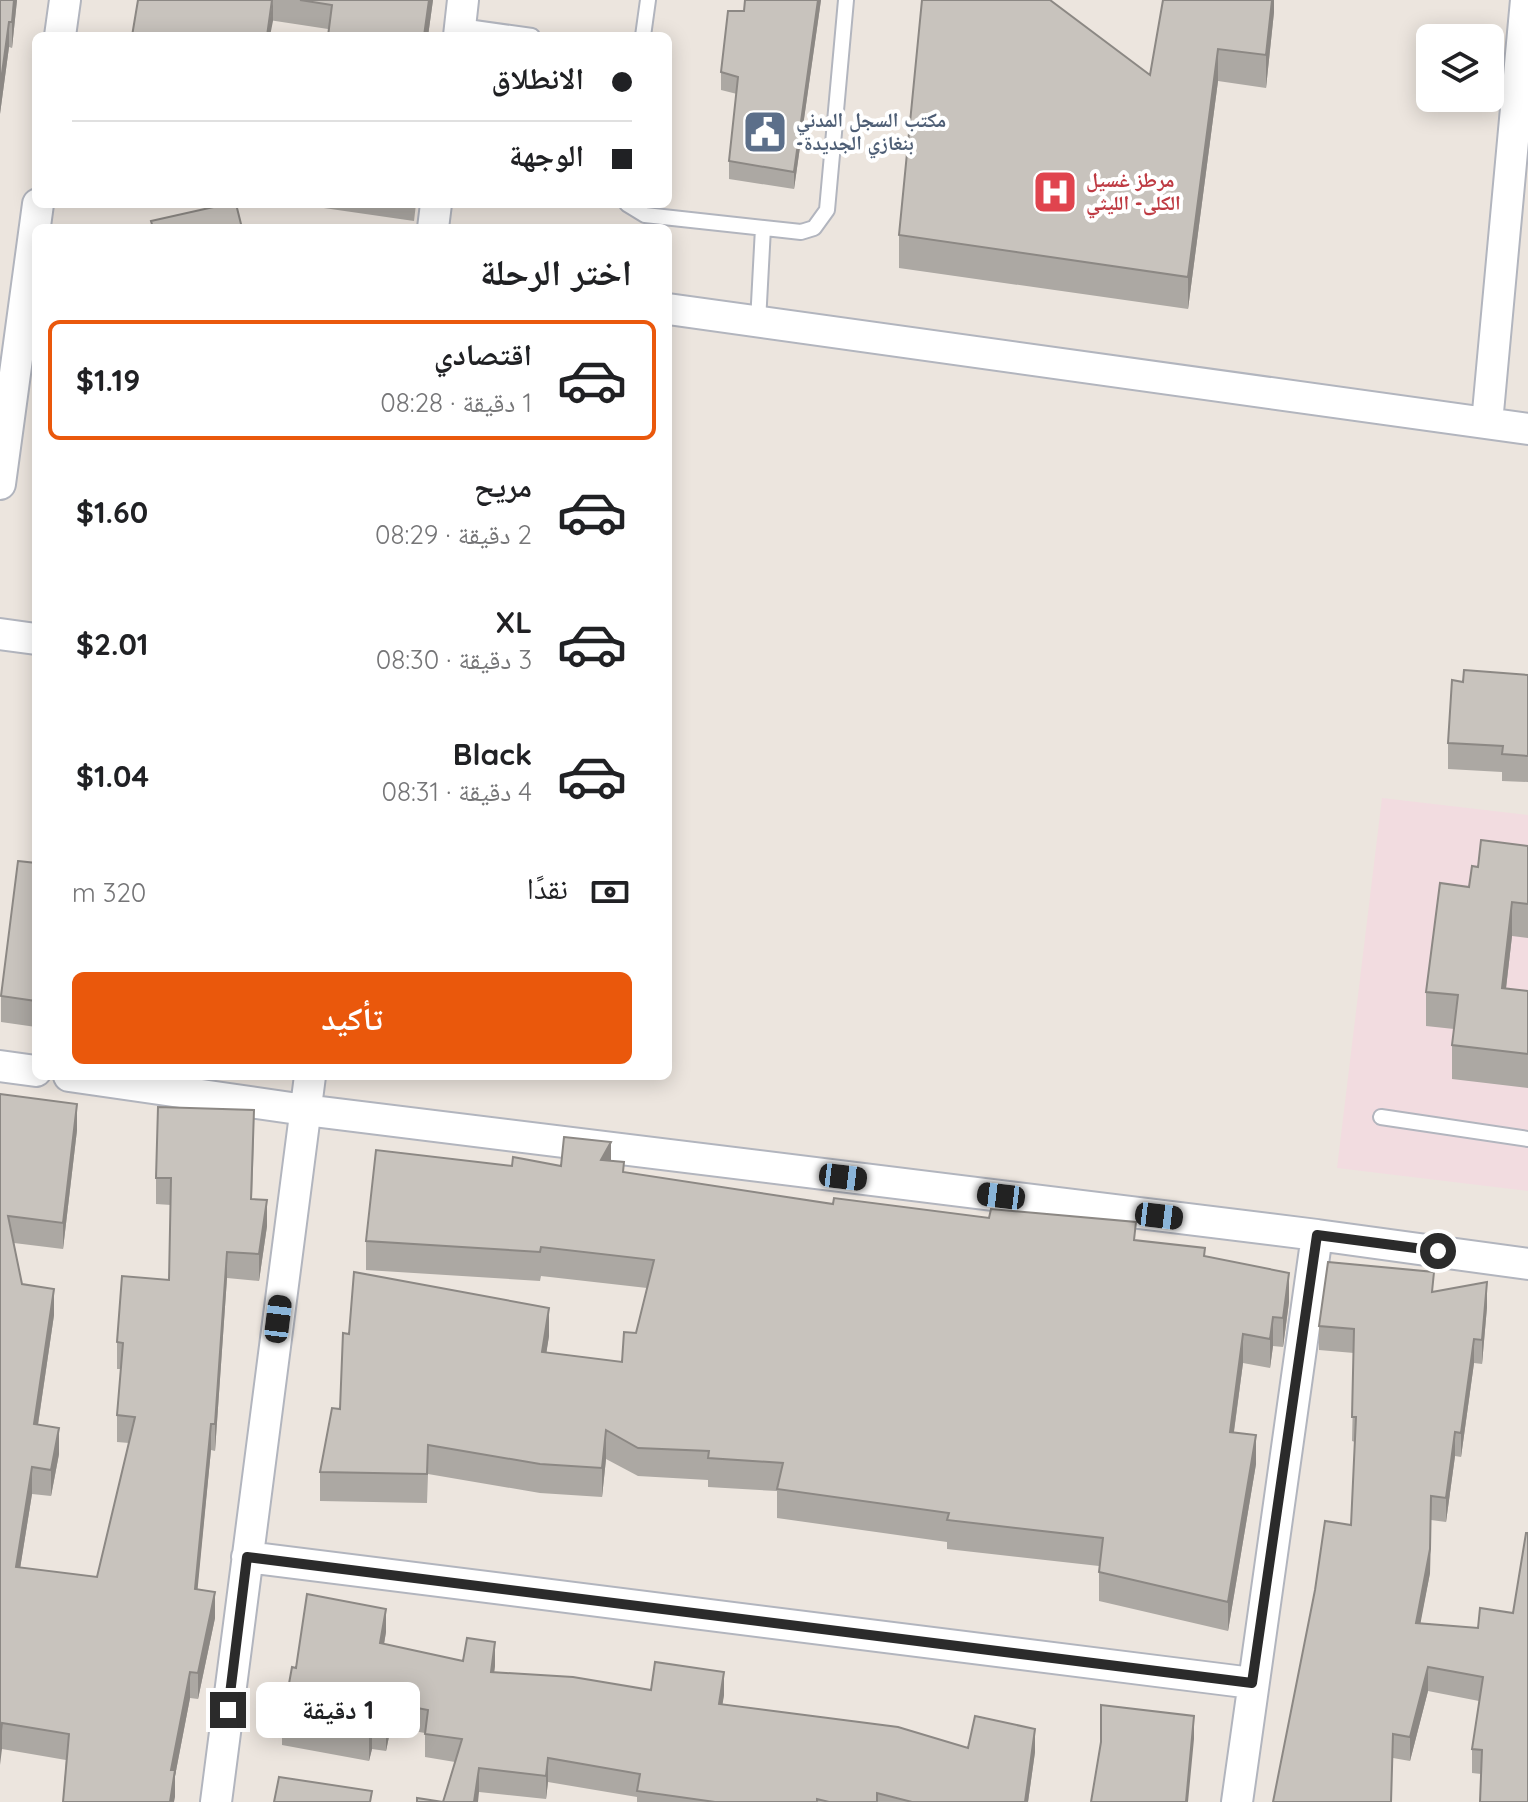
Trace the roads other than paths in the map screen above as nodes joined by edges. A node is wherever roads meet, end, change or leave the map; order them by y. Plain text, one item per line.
1 (65, 0) edge
2 (648, 0) edge
3 (846, 0) edge
4 (1526, 0) edge
5 (461, 21) edge
6 (61, 32) edge
7 (513, 32) edge
8 (644, 32) edge
9 (634, 208) edge
10 (763, 228) junction
11 (32, 248) edge
12 (672, 310) edge
13 (758, 322) junction
14 (1487, 423) junction
15 (1528, 429) edge
16 (0, 484) edge
17 (0, 634) edge
18 (32, 638) edge
19 (0, 1066) edge
20 (32, 1070) edge
21 (97, 1080) edge
22 (309, 1080) edge
23 (305, 1110) junction
24 (1381, 1117) dead end
25 (1528, 1139) edge
26 (1317, 1235) junction
27 (1528, 1264) edge
28 (247, 1557) junction
29 (1252, 1683) junction
30 (216, 1802) edge
31 (1237, 1802) edge

1 - 6 street
2 - 8 lane
3 - 10 lane
4 - 14 street
5 - 7 lane
9 - 10 lane
10 - 13 lane
11 - 16 street
12 - 13 street
13 - 14 street
14 - 15 street
17 - 18 street
19 - 20 street
21 - 23 street
22 - 23 street
23 - 26 street
23 - 28 street
24 - 25 lane
26 - 27 street
26 - 29 street
28 - 29 street
28 - 30 street
29 - 31 street

